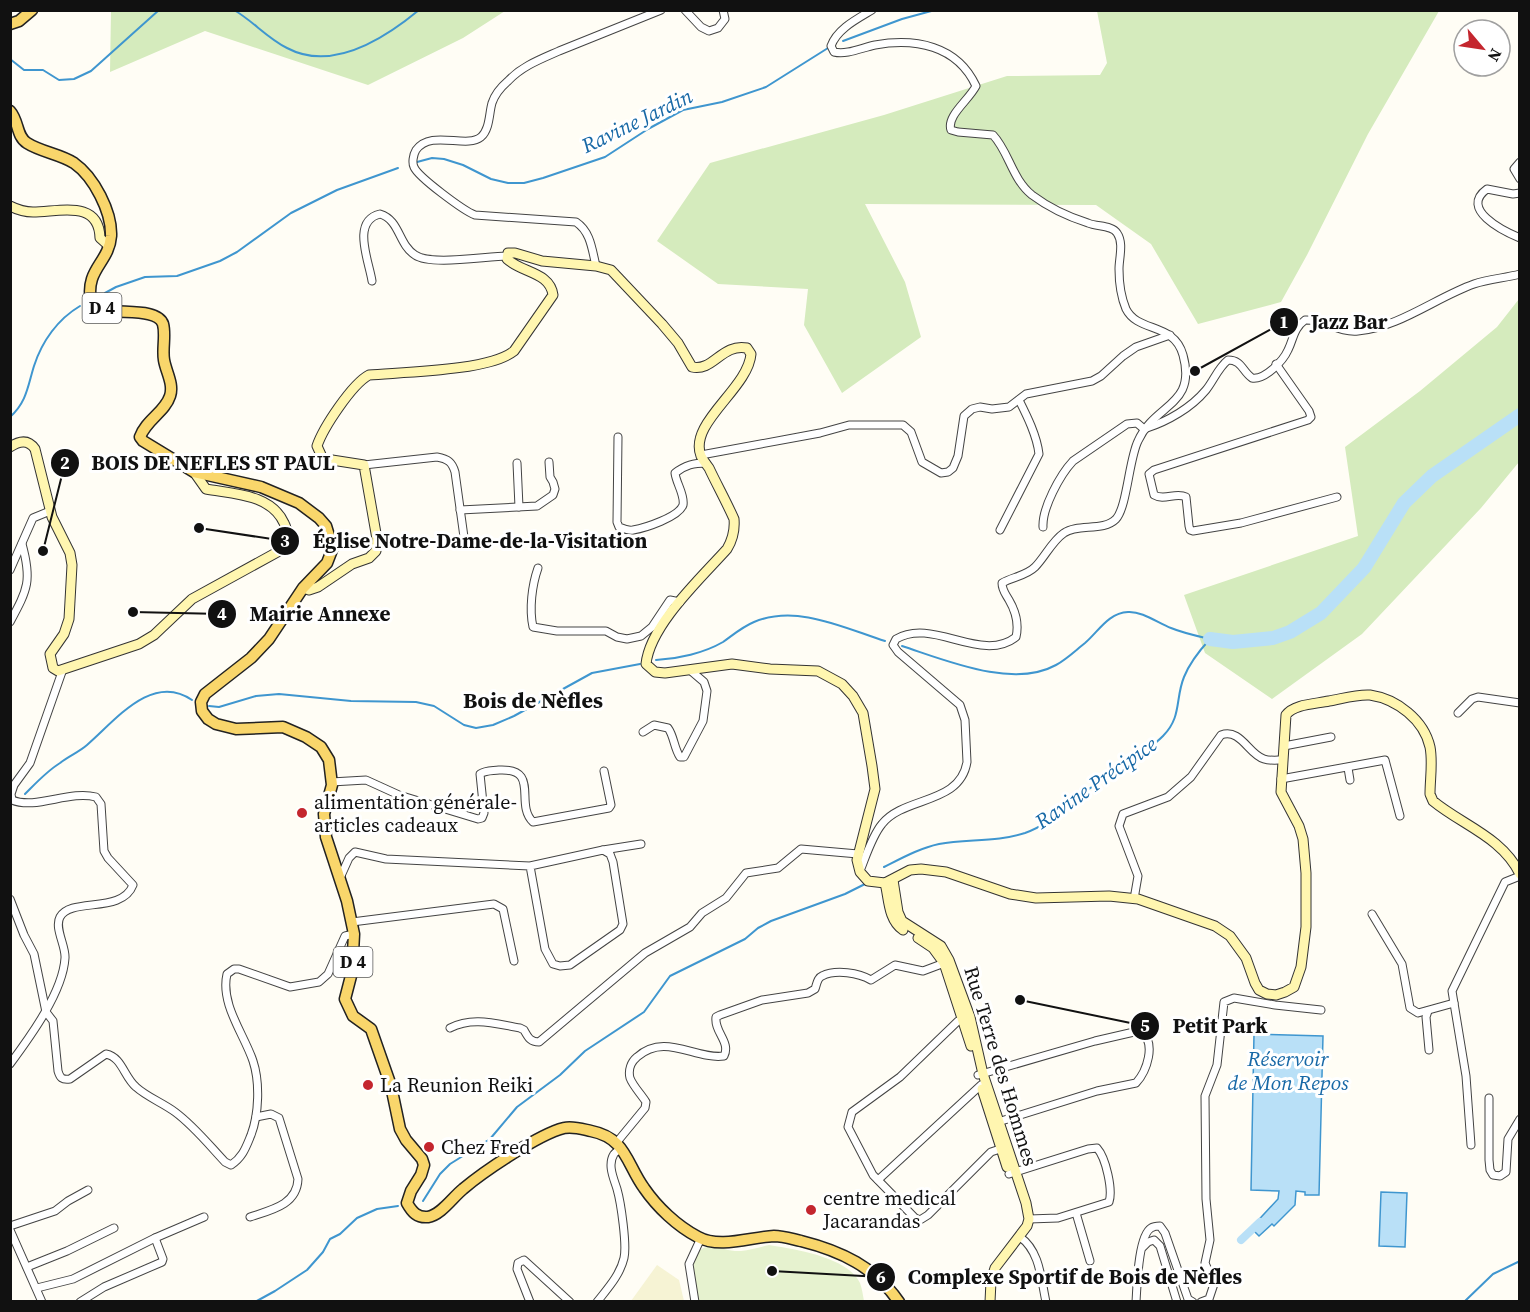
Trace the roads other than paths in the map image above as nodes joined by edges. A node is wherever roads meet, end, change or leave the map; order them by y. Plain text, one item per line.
1 (32, 10) edge
2 (661, 10) edge
3 (685, 10) edge
4 (723, 10) edge
5 (872, 10) edge
6 (10, 24) edge
7 (10, 111) edge
8 (1520, 162) edge
9 (1520, 178) edge
10 (1520, 193) edge
11 (10, 206) edge
12 (1520, 238) edge
13 (109, 246) junction
14 (507, 256) junction
15 (596, 266) junction
16 (1520, 274) edge
17 (372, 281) dead end
18 (1170, 335) junction
19 (1276, 364) junction
20 (1018, 400) junction
21 (1144, 429) junction
22 (618, 437) dead end
23 (10, 447) edge
24 (703, 459) junction
25 (549, 462) dead end
26 (517, 463) dead end
27 (364, 465) junction
28 (194, 472) junction
29 (1337, 497) dead end
30 (519, 507) junction
31 (460, 510) junction
32 (50, 511) junction
33 (1043, 528) dead end
34 (1000, 530) dead end
35 (464, 537) dead end
36 (22, 544) junction
37 (538, 568) dead end
38 (10, 570) edge
39 (303, 588) junction
40 (680, 602) junction
41 (10, 622) edge
42 (63, 669) junction
43 (690, 670) junction
44 (1520, 703) edge
45 (1458, 713) dead end
46 (643, 732) dead end
47 (1331, 737) dead end
48 (1284, 746) junction
49 (1283, 760) junction
50 (1348, 768) junction
51 (604, 771) dead end
52 (1281, 779) junction
53 (1350, 780) dead end
54 (331, 782) junction
55 (1400, 816) dead end
56 (641, 844) dead end
57 (603, 850) junction
58 (858, 854) junction
59 (531, 866) junction
60 (860, 872) junction
61 (1520, 875) edge
62 (340, 879) junction
63 (889, 881) junction
64 (10, 899) edge
65 (1134, 899) junction
66 (1372, 914) dead end
67 (352, 922) junction
68 (354, 934) junction
69 (514, 962) dead end
70 (946, 962) junction
71 (1454, 1003) junction
72 (1321, 1010) dead end
73 (1428, 1011) junction
74 (46, 1012) junction
75 (966, 1018) junction
76 (450, 1028) dead end
77 (1429, 1050) dead end
78 (10, 1064) edge
79 (980, 1078) junction
80 (1490, 1098) dead end
81 (256, 1117) junction
82 (1520, 1119) edge
83 (998, 1122) junction
84 (619, 1145) junction
85 (1471, 1145) dead end
86 (1000, 1149) junction
87 (1012, 1173) junction
88 (878, 1180) junction
89 (88, 1190) dead end
90 (1076, 1213) junction
91 (204, 1217) dead end
92 (250, 1217) dead end
93 (1029, 1217) junction
94 (10, 1228) edge
95 (114, 1228) dead end
96 (1020, 1237) junction
97 (155, 1238) junction
98 (701, 1238) junction
99 (1142, 1249) junction
100 (1090, 1261) dead end
101 (27, 1267) junction
102 (37, 1288) junction
103 (42, 1302) edge
104 (80, 1302) edge
105 (530, 1302) edge
106 (570, 1302) edge
107 (597, 1302) edge
108 (695, 1302) edge
109 (899, 1302) edge
110 (990, 1302) edge
111 (1046, 1302) edge
112 (1136, 1302) edge
113 (1177, 1302) edge
114 (1193, 1302) edge
115 (1201, 1302) edge

1 - 6 main road
2 - 15 street
3 - 4 street
5 - 18 street
7 - 13 main road
8 - 9 street
10 - 12 street
11 - 13 street
13 - 28 main road, D 4
14 - 15 street
14 - 17 street
14 - 27 street
15 - 24 street
16 - 19 street
18 - 20 street
18 - 21 street
19 - 21 street
19 - 29 street
20 - 24 street
20 - 34 street
21 - 33 street
21 - 60 street
22 - 24 street
23 - 32 street
24 - 40 street
25 - 30 street
26 - 30 street
27 - 31 street
27 - 39 street
28 - 39 main road, D 4
28 - 42 street
30 - 31 street
31 - 35 street
32 - 36 street
32 - 42 street
36 - 38 street
36 - 41 street
37 - 40 street
39 - 54 main road, D 4
40 - 43 street
42 - 74 street
43 - 46 street
43 - 58 street
44 - 45 street
47 - 48 street
48 - 49 street
48 - 61 street
49 - 52 street
49 - 65 street
50 - 52 street
50 - 53 street
50 - 55 street
51 - 54 street
52 - 65 street
54 - 62 main road, D 4
56 - 57 street
57 - 59 street
57 - 59 street
58 - 60 street
58 - 76 street
59 - 62 street
60 - 63 street
61 - 71 street
62 - 67 main road, D 4
63 - 65 street
63 - 70 street, Rue Terre des Hommes
64 - 74 street
66 - 73 street
67 - 68 main road, D 4
67 - 69 street
68 - 81 street
68 - 84 main road, D 4
70 - 75 street, Rue Terre des Hommes
70 - 84 street
71 - 73 street
71 - 85 street
72 - 115 street
73 - 77 street
74 - 78 street
74 - 81 street
75 - 79 street, Rue Terre des Hommes
75 - 88 street
79 - 83 street, Rue Terre des Hommes
79 - 83 street
79 - 86 street, Rue Terre des Hommes
79 - 88 street
80 - 82 street
81 - 92 street
83 - 87 street, Rue Terre des Hommes
84 - 98 main road
84 - 107 street
86 - 87 street, Rue Terre des Hommes
86 - 88 street
87 - 90 street
87 - 93 street, Rue Terre des Hommes
89 - 94 street
90 - 93 street
90 - 100 street
91 - 97 street
93 - 96 street
94 - 101 street
95 - 101 street
96 - 110 street
96 - 111 street
97 - 102 street
97 - 104 street
98 - 108 street
98 - 109 main road
99 - 112 street
99 - 113 street
99 - 114 street
101 - 102 street
102 - 103 street
105 - 106 street

